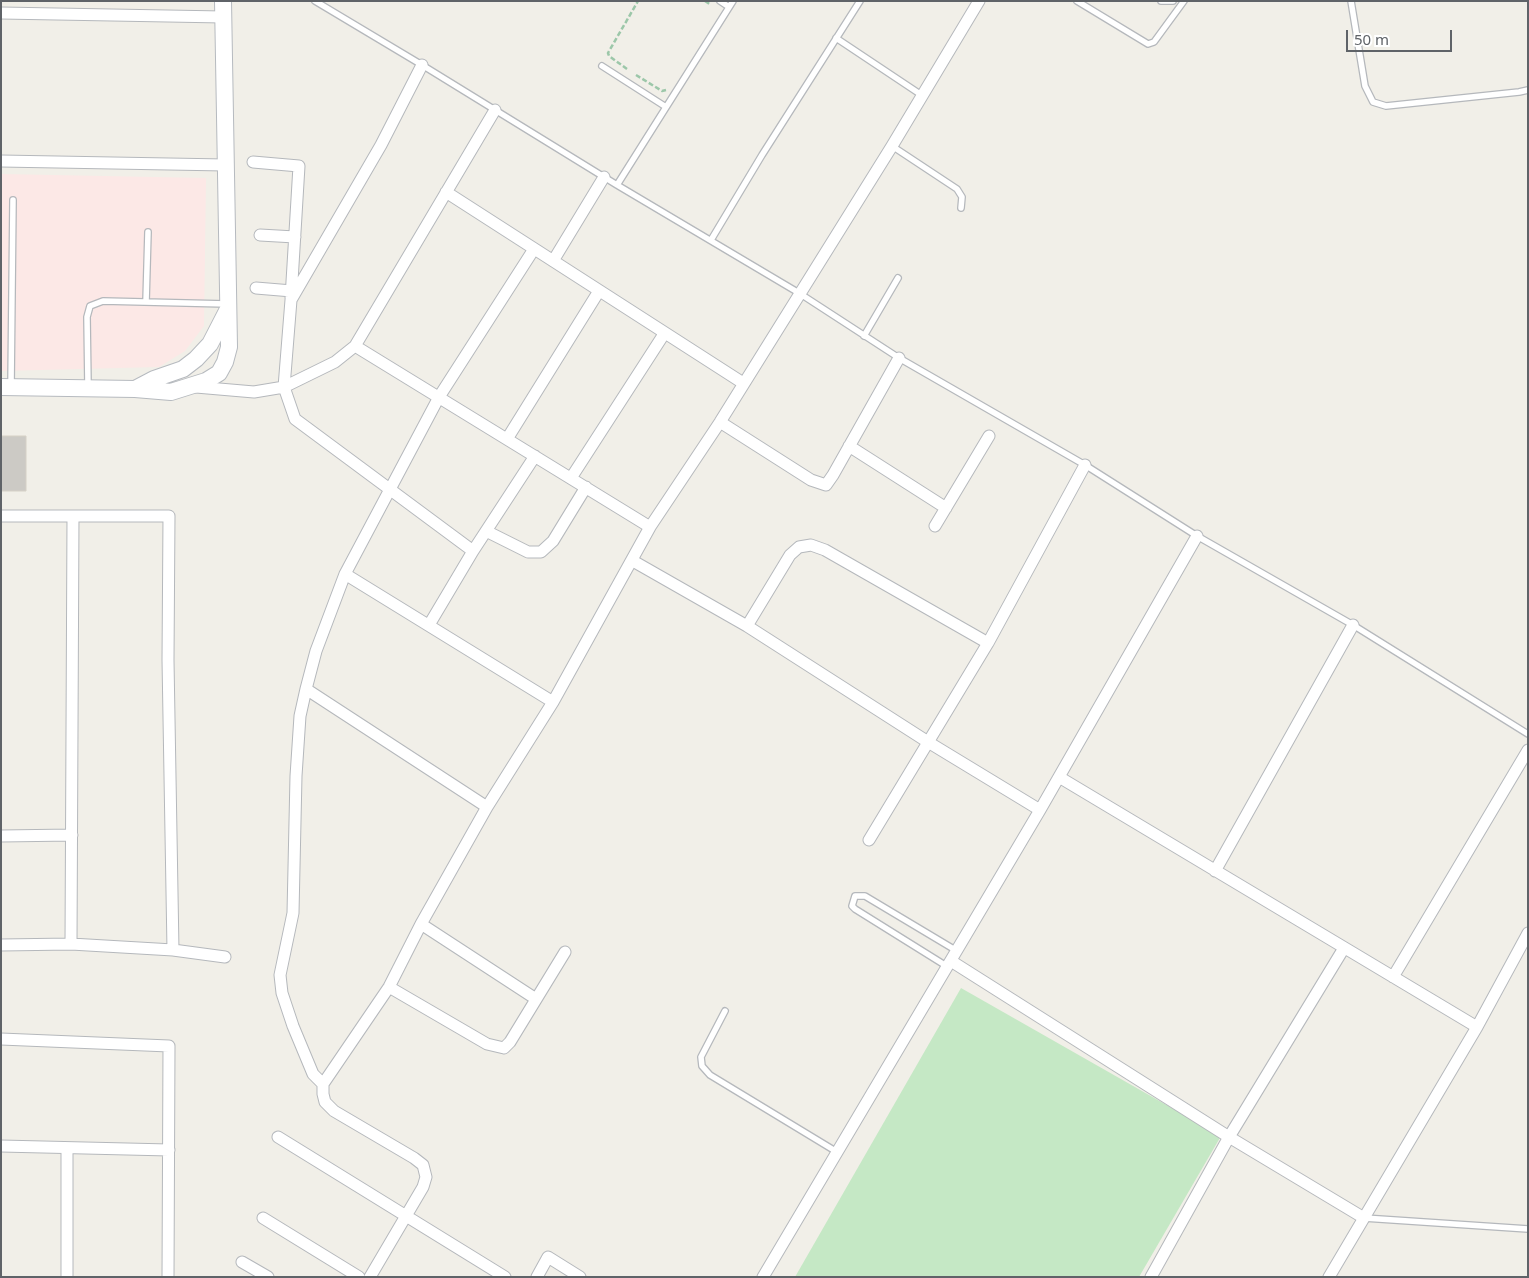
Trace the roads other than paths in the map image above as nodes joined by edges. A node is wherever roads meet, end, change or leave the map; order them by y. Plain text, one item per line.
1 (315, 1) edge
2 (720, 1) edge
3 (860, 1) edge
4 (980, 1) edge
5 (1077, 1) edge
6 (1161, 1) edge
7 (1173, 1) edge
8 (1184, 1) edge
9 (1352, 1) edge
10 (731, 4) edge
11 (223, 9) edge
12 (1, 14) edge
13 (836, 38) junction
14 (422, 65) junction
15 (602, 66) dead end
16 (1528, 90) edge
17 (923, 96) junction
18 (666, 107) junction
19 (495, 110) junction
20 (892, 146) junction
21 (1, 161) edge
22 (253, 162) dead end
23 (225, 165) junction
24 (604, 177) junction
25 (617, 185) junction
26 (446, 192) junction
27 (12, 200) dead end
28 (961, 208) dead end
29 (148, 232) dead end
30 (260, 235) dead end
31 (295, 238) junction
32 (711, 240) junction
33 (534, 249) junction
34 (553, 261) junction
35 (898, 278) dead end
36 (256, 288) dead end
37 (599, 291) junction
38 (799, 293) junction
39 (291, 295) junction
40 (146, 302) junction
41 (228, 306) junction
42 (664, 334) junction
43 (864, 336) junction
44 (355, 346) junction
45 (899, 358) junction
46 (743, 383) junction
47 (193, 386) junction
48 (6, 387) edge
49 (284, 387) junction
50 (88, 388) junction
51 (135, 389) junction
52 (439, 397) junction
53 (720, 422) junction
54 (989, 436) dead end
55 (507, 439) junction
56 (849, 446) junction
57 (535, 456) junction
58 (1085, 465) junction
59 (571, 478) junction
60 (586, 487) junction
61 (389, 489) junction
62 (946, 508) junction
63 (1, 516) edge
64 (73, 516) junction
65 (934, 526) dead end
66 (650, 527) junction
67 (486, 531) junction
68 (1197, 536) junction
69 (473, 551) junction
70 (633, 561) junction
71 (345, 574) junction
72 (429, 625) junction
73 (747, 626) junction
74 (1353, 626) junction
75 (988, 643) junction
76 (306, 689) junction
77 (553, 702) junction
78 (1528, 734) edge
79 (928, 742) junction
80 (1528, 750) edge
81 (1059, 777) junction
82 (487, 807) junction
83 (1040, 810) junction
84 (72, 835) junction
85 (1, 836) edge
86 (870, 840) dead end
87 (1215, 870) junction
88 (421, 924) junction
89 (1528, 933) edge
90 (71, 944) junction
91 (1, 945) edge
92 (1344, 948) junction
93 (172, 950) junction
94 (957, 951) junction
95 (565, 952) dead end
96 (226, 957) dead end
97 (949, 964) junction
98 (1393, 977) junction
99 (389, 986) junction
100 (536, 999) junction
101 (725, 1011) dead end
102 (1477, 1027) junction
103 (1, 1039) edge
104 (323, 1084) junction
105 (278, 1137) dead end
106 (1230, 1137) junction
107 (1, 1146) edge
108 (67, 1148) junction
109 (168, 1150) junction
110 (837, 1152) junction
111 (407, 1215) junction
112 (263, 1218) dead end
113 (1364, 1218) junction
114 (1528, 1229) edge
115 (242, 1262) dead end
116 (66, 1277) edge
117 (168, 1277) edge
118 (268, 1277) edge
119 (359, 1277) edge
120 (370, 1277) edge
121 (505, 1277) edge
122 (537, 1277) edge
123 (580, 1277) edge
124 (763, 1277) edge
125 (1151, 1277) edge
126 (1329, 1277) edge

1 - 14 lane
2 - 10 lane
3 - 13 lane
4 - 17 street
5 - 8 lane
6 - 7 lane
9 - 16 lane
10 - 18 lane
11 - 12 street
11 - 23 street
13 - 17 lane
13 - 32 lane
14 - 19 lane
14 - 39 street
15 - 18 lane
17 - 20 street
18 - 25 lane
19 - 24 lane
19 - 26 street
20 - 28 lane
20 - 38 street
21 - 23 street
22 - 31 street
23 - 41 street
24 - 25 lane
24 - 34 street
25 - 32 lane
26 - 33 street
26 - 44 street
27 - 48 lane
29 - 40 lane
30 - 31 street
31 - 39 street
32 - 38 lane
33 - 34 street
33 - 52 street
34 - 37 street
35 - 43 lane
36 - 39 street
37 - 42 street
37 - 55 street
38 - 43 lane
38 - 46 street
39 - 49 street
40 - 41 lane
40 - 50 lane
41 - 47 street
41 - 51 street
42 - 46 street
42 - 59 street
43 - 45 lane
44 - 49 street
44 - 52 street
45 - 56 street
45 - 58 lane
46 - 53 street
47 - 49 street
47 - 51 street
48 - 50 street
49 - 61 street
50 - 51 street
52 - 55 street
52 - 61 street
53 - 56 street
53 - 66 street
54 - 62 street
55 - 57 street
56 - 62 street
57 - 59 street
57 - 67 street
58 - 68 lane
58 - 75 street
59 - 60 street
60 - 66 street
60 - 67 street
61 - 69 street
61 - 71 street
62 - 65 street
63 - 64 street
64 - 84 street
64 - 93 street
66 - 70 street
67 - 69 street
68 - 74 lane
68 - 81 street
69 - 72 street
70 - 73 street
70 - 77 street
71 - 72 street
71 - 76 street
72 - 77 street
73 - 75 street
73 - 79 street
74 - 78 lane
74 - 87 street
75 - 79 street
76 - 82 street
76 - 104 street
77 - 82 street
79 - 83 street
79 - 86 street
80 - 98 street
81 - 83 street
81 - 87 street
82 - 88 street
83 - 94 street
84 - 85 street
84 - 90 street
87 - 92 street
88 - 99 street
88 - 100 street
89 - 102 street
90 - 91 street
90 - 93 street
92 - 98 street
92 - 106 street
93 - 96 street
94 - 97 street
94 - 97 lane
95 - 100 street
97 - 106 street
97 - 110 street
98 - 102 street
99 - 100 street
99 - 104 street
101 - 110 lane
102 - 113 street
103 - 109 street
104 - 111 street
105 - 111 street
106 - 113 street
106 - 125 street
107 - 108 street
108 - 109 street
108 - 116 street
109 - 117 street
110 - 124 street
111 - 120 street
111 - 121 street
112 - 119 street
113 - 114 lane
113 - 126 street
115 - 118 street
122 - 123 street

